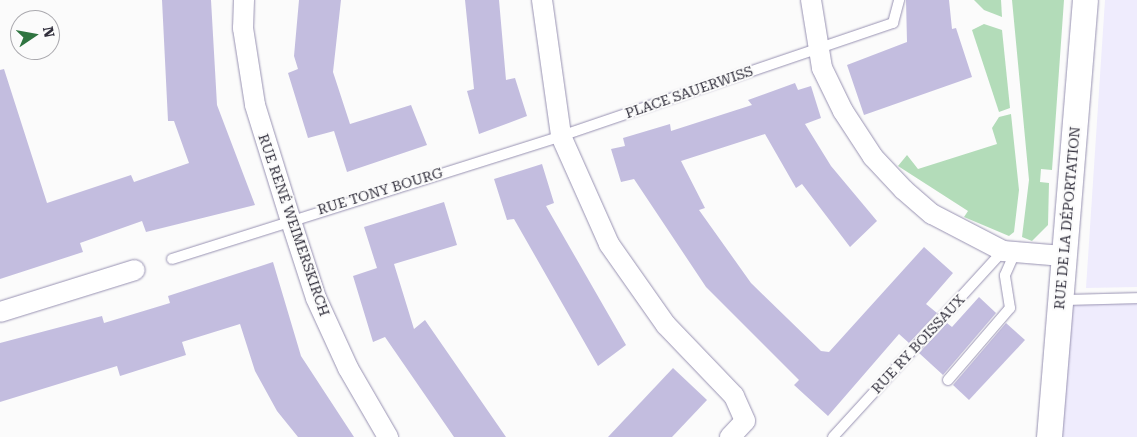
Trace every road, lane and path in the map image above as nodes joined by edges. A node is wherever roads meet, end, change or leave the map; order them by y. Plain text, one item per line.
1 (244, 0) edge
2 (542, 0) edge
3 (811, 0) edge
4 (898, 0) edge
5 (1085, 0) edge
6 (818, 48) junction
7 (561, 136) junction
8 (290, 218) junction
9 (1009, 252) junction
10 (1063, 256) junction
11 (172, 258) dead end
12 (135, 270) dead end
13 (1137, 298) edge
14 (1060, 300) junction
15 (0, 312) edge
16 (948, 380) dead end
17 (388, 437) edge
18 (730, 437) edge
19 (833, 437) edge
20 (1049, 437) edge

1 - 8 street, RUE RENÉ WEIMERSKIRCH
2 - 7 street
3 - 6 street
4 - 6 lane, PLACE SAUERWISS
5 - 10 street, RUE DE LA DÉPORTATION
6 - 7 lane, PLACE SAUERWISS
6 - 9 street
7 - 8 lane, RUE TONY BOURG
7 - 18 street
8 - 11 lane, RUE TONY BOURG
8 - 17 street, RUE RENÉ WEIMERSKIRCH
9 - 10 street
9 - 16 lane
9 - 19 lane, RUE RY BOISSAUX
10 - 14 street, RUE DE LA DÉPORTATION
12 - 15 street
13 - 14 lane
14 - 20 street, RUE DE LA DÉPORTATION

